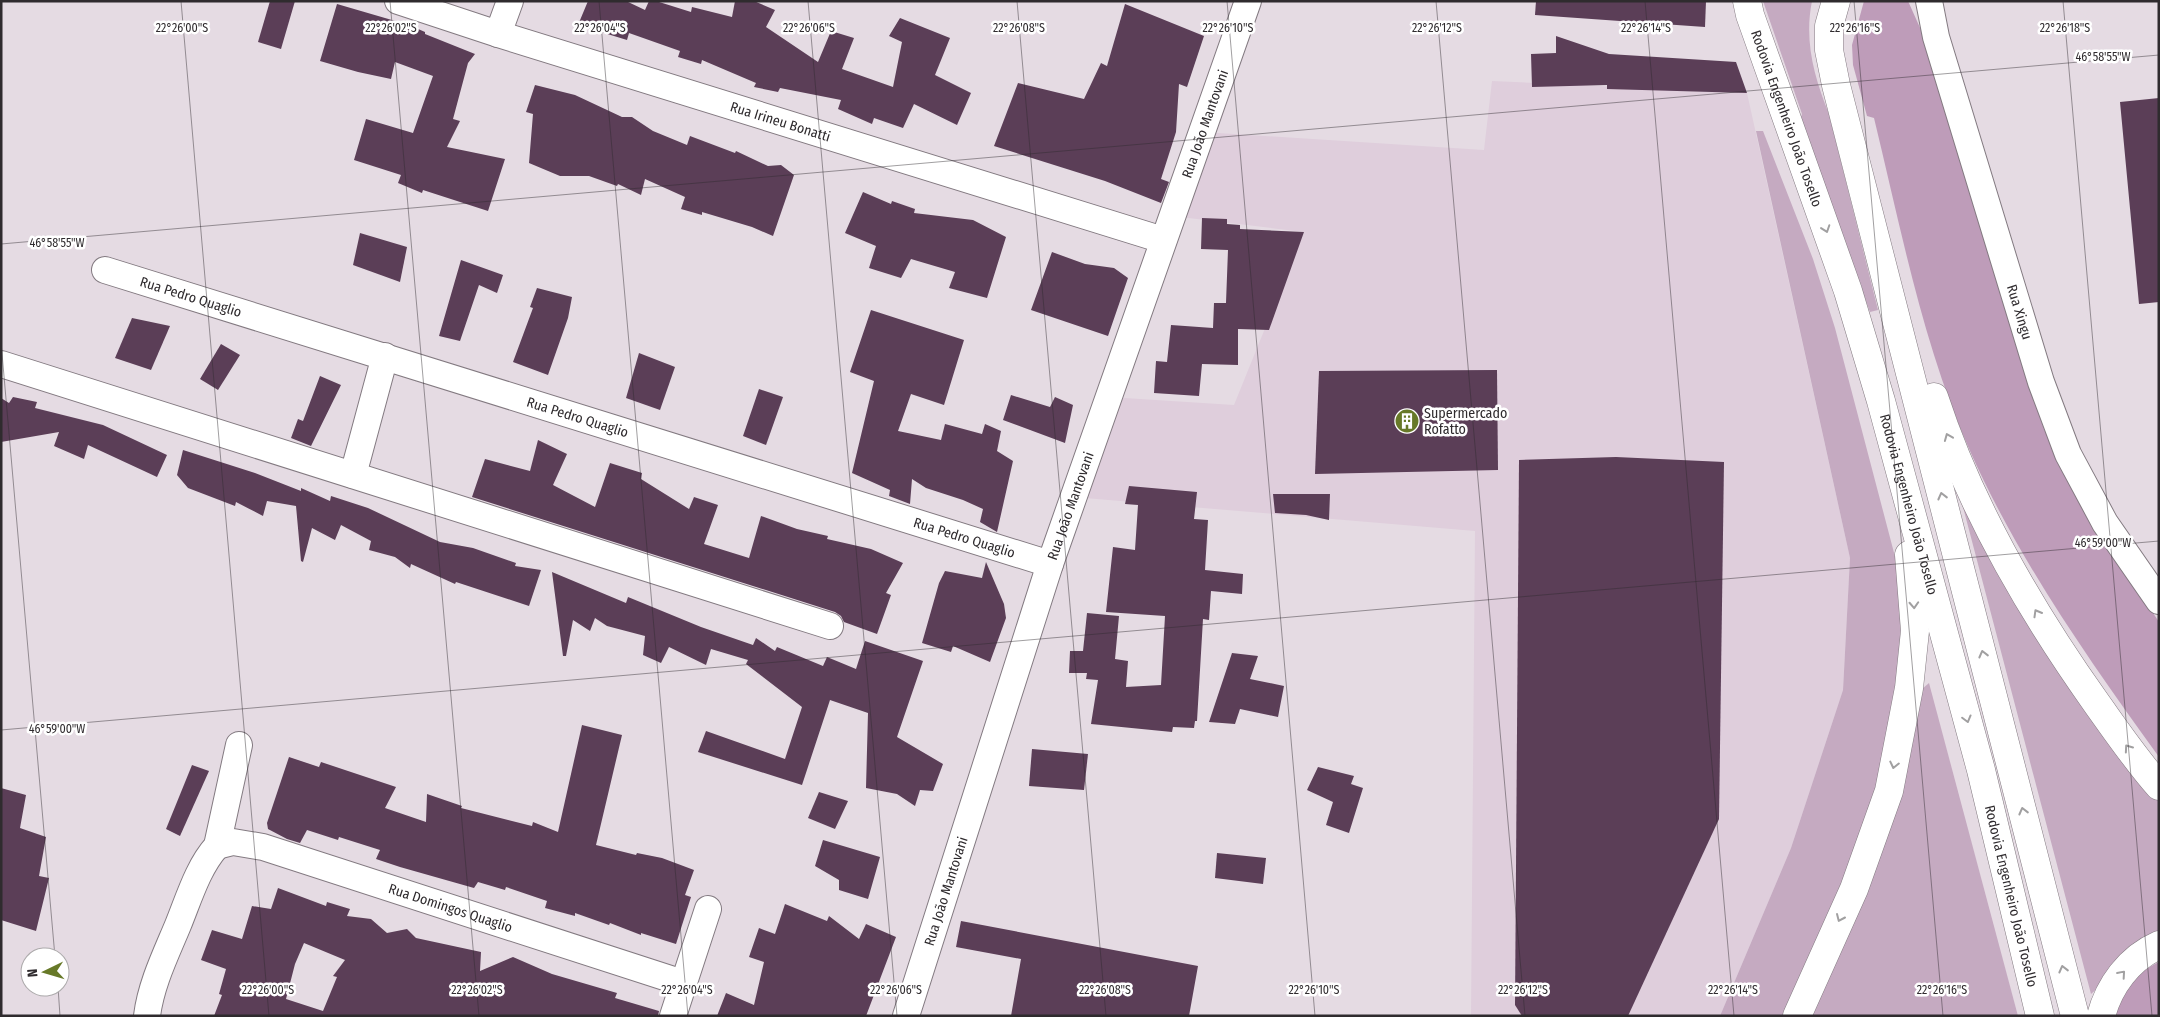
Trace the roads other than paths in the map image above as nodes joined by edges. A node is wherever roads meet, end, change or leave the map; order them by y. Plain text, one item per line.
1 (398, 1) edge
2 (510, 1) edge
3 (1248, 1) edge
4 (1747, 1) edge
5 (1836, 1) edge
6 (1929, 1) edge
7 (498, 34) junction
8 (1856, 160) junction
9 (1163, 240) junction
10 (105, 270) dead end
11 (386, 356) junction
12 (1, 364) edge
13 (1881, 401) junction
14 (353, 476) junction
15 (1050, 564) junction
16 (2159, 601) edge
17 (830, 626) dead end
18 (239, 745) dead end
19 (2159, 786) edge
20 (217, 846) junction
21 (708, 909) dead end
22 (2159, 946) edge
23 (682, 983) junction
24 (147, 1016) edge
25 (673, 1016) edge
26 (906, 1016) edge
27 (1797, 1016) edge
28 (2040, 1016) edge
29 (2075, 1016) edge
30 (2101, 1016) edge

1 - 7 street, Rua Irineu Bonatti
2 - 7 street
3 - 9 street, Rua João Mantovani
4 -> 13 highway, Rodovia Engenheiro João Tosello
5 - 8 highway
6 - 16 street, Rua Xingu
7 - 9 street, Rua Irineu Bonatti
19 -> 8 highway
29 -> 8 highway
9 - 15 street, Rua João Mantovani
10 - 11 street, Rua Pedro Quaglio
11 - 14 street
11 - 15 street, Rua Pedro Quaglio
12 - 14 street
13 -> 27 highway
13 -> 28 highway, Rodovia Engenheiro João Tosello
14 - 17 street
15 - 26 street, Rua João Mantovani
18 - 20 street
20 - 23 street, Rua Domingos Quaglio
20 - 24 street
21 - 23 street
30 -> 22 highway
23 - 25 street

